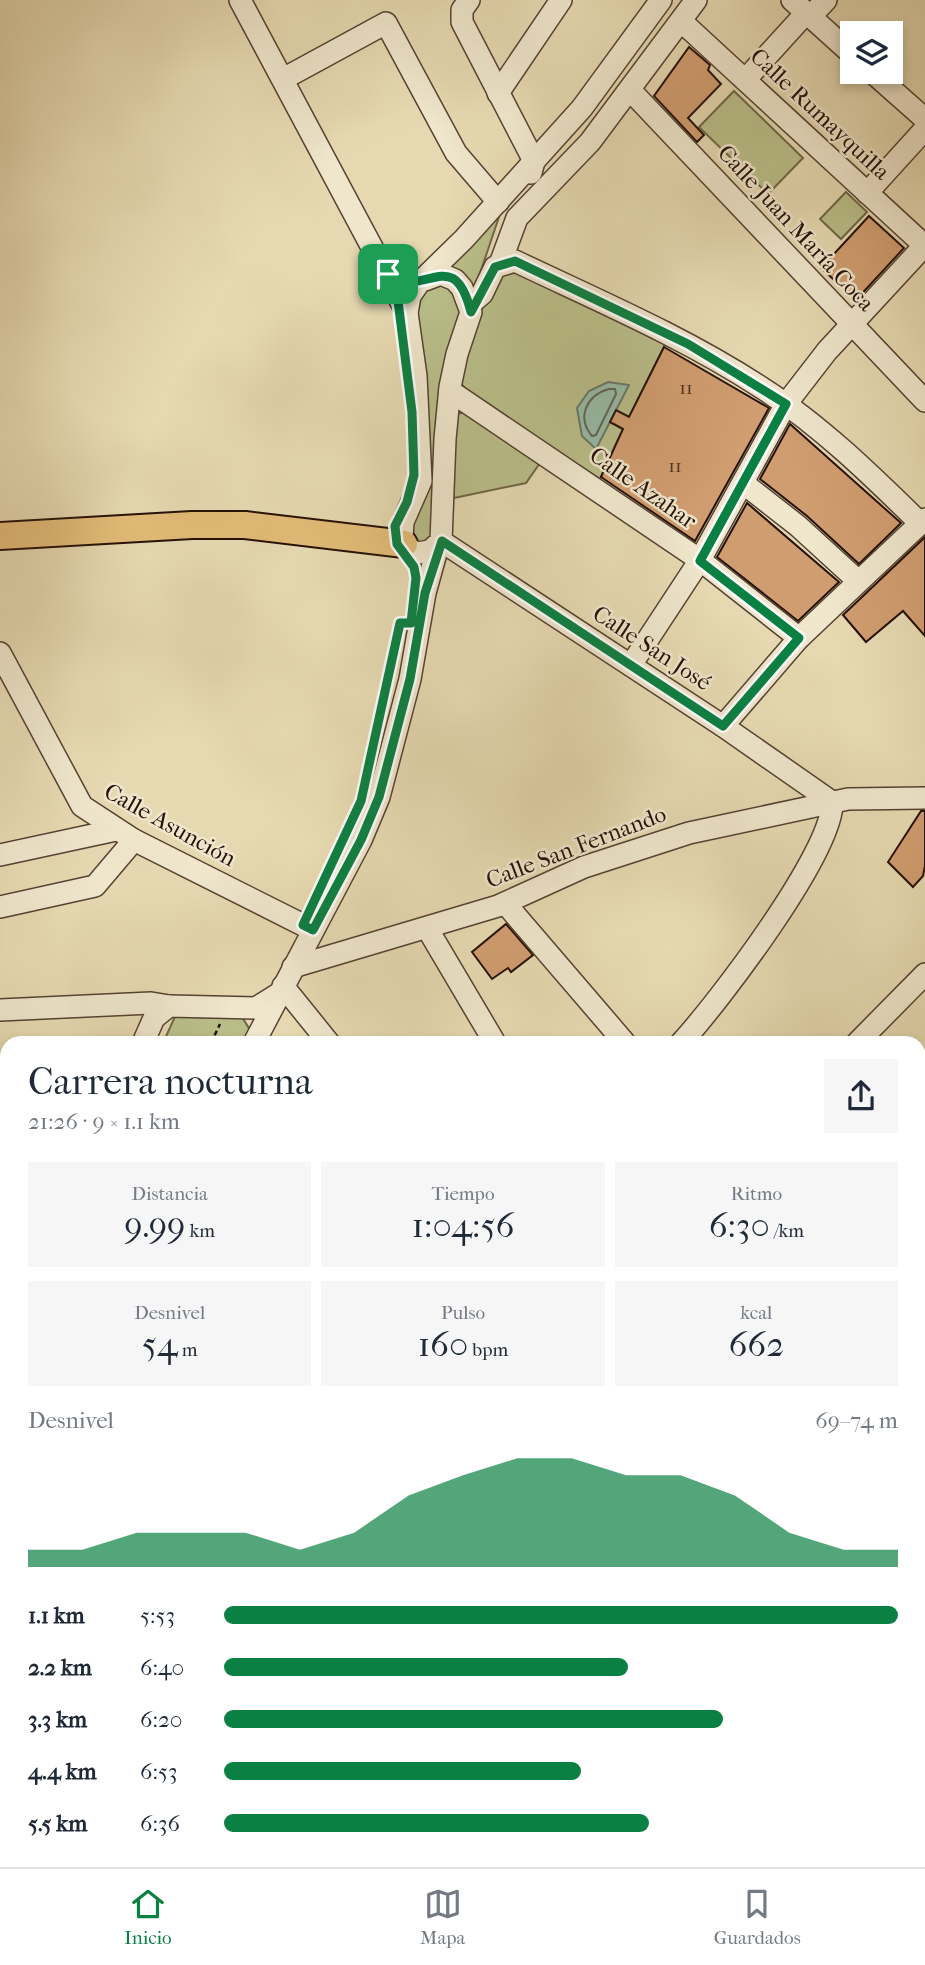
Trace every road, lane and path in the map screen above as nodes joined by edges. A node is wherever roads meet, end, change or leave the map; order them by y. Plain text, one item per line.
1 (240, 0) edge
2 (561, 0) edge
3 (661, 0) edge
4 (696, 0) edge
5 (826, 0) edge
6 (465, 5) edge
7 (803, 10) edge
8 (681, 21) junction
9 (840, 43) edge
10 (283, 79) junction
11 (745, 80) junction
12 (885, 84) edge
13 (630, 90) junction
14 (498, 93) junction
15 (582, 108) junction
16 (924, 120) edge
17 (534, 161) junction
18 (867, 193) junction
19 (505, 203) junction
20 (921, 256) edge
21 (500, 264) junction
22 (388, 274) junction
23 (422, 281) junction
24 (473, 306) junction
25 (407, 313) junction
26 (851, 324) junction
27 (450, 391) junction
28 (925, 401) edge
29 (786, 404) junction
30 (743, 483) junction
31 (923, 521) edge
32 (0, 536) edge
33 (440, 543) junction
34 (410, 548) junction
35 (700, 561) junction
36 (857, 580) junction
37 (425, 593) junction
38 (411, 623) dead end
39 (799, 638) junction
40 (0, 653) edge
41 (631, 665) junction
42 (723, 726) junction
43 (365, 778) dead end
44 (925, 798) edge
45 (832, 802) junction
46 (125, 835) junction
47 (0, 855) edge
48 (505, 903) junction
49 (0, 907) edge
50 (427, 928) junction
51 (313, 930) junction
52 (293, 967) junction
53 (925, 974) edge
54 (282, 990) junction
55 (169, 1006) junction
56 (238, 1008) junction
57 (0, 1010) edge
58 (146, 1036) edge
59 (254, 1036) edge
60 (257, 1036) edge
61 (323, 1036) edge
62 (491, 1036) edge
63 (619, 1036) edge
64 (687, 1036) edge
65 (864, 1036) edge

1 - 10 street
2 - 14 street
3 - 15 street
4 - 8 street
5 - 7 street
6 - 14 street
7 - 9 street
7 - 11 street
8 - 11 street, Calle Rumayquilla
8 - 13 street
10 - 19 street
10 - 22 street
11 - 18 street, Calle Rumayquilla
12 - 16 street
13 - 21 street
13 - 26 street, Calle Juan María Coca
14 - 17 street
15 - 17 street
15 - 19 street
16 - 18 street
17 - 19 street
18 - 20 street, Calle Rumayquilla
19 - 23 street
19 - 24 street
20 - 26 street
21 - 24 street
21 - 29 street
22 - 23 street
22 - 25 street
23 - 24 street
23 - 25 street
24 - 27 street
25 - 34 street
26 - 28 street, Calle Juan María Coca
26 - 29 street
27 - 33 street
27 - 35 street, Calle Azahar
29 - 30 street
29 - 31 street
30 - 35 street
30 - 36 street
31 - 36 street
32 - 34 main road
33 - 34 street
33 - 37 street
33 - 41 street, Calle San José
34 - 37 street
35 - 39 street, Calle Azahar
35 - 41 street
36 - 39 street
37 - 51 street
38 - 43 path
39 - 42 street
40 - 46 street, Calle Asunción
41 - 42 street, Calle San José
42 - 45 street, Calle San José
44 - 45 street, Calle San Fernando
45 - 48 street, Calle San Fernando
45 - 64 street
46 - 47 street
46 - 49 street
46 - 51 street, Calle Asunción
48 - 50 street, Calle San Fernando
48 - 63 street
50 - 52 street, Calle San Fernando
50 - 62 street
51 - 52 street
52 - 54 street
53 - 65 street
54 - 56 street
54 - 60 street
54 - 61 street
55 - 56 street
55 - 57 street
55 - 58 street
56 - 59 street

